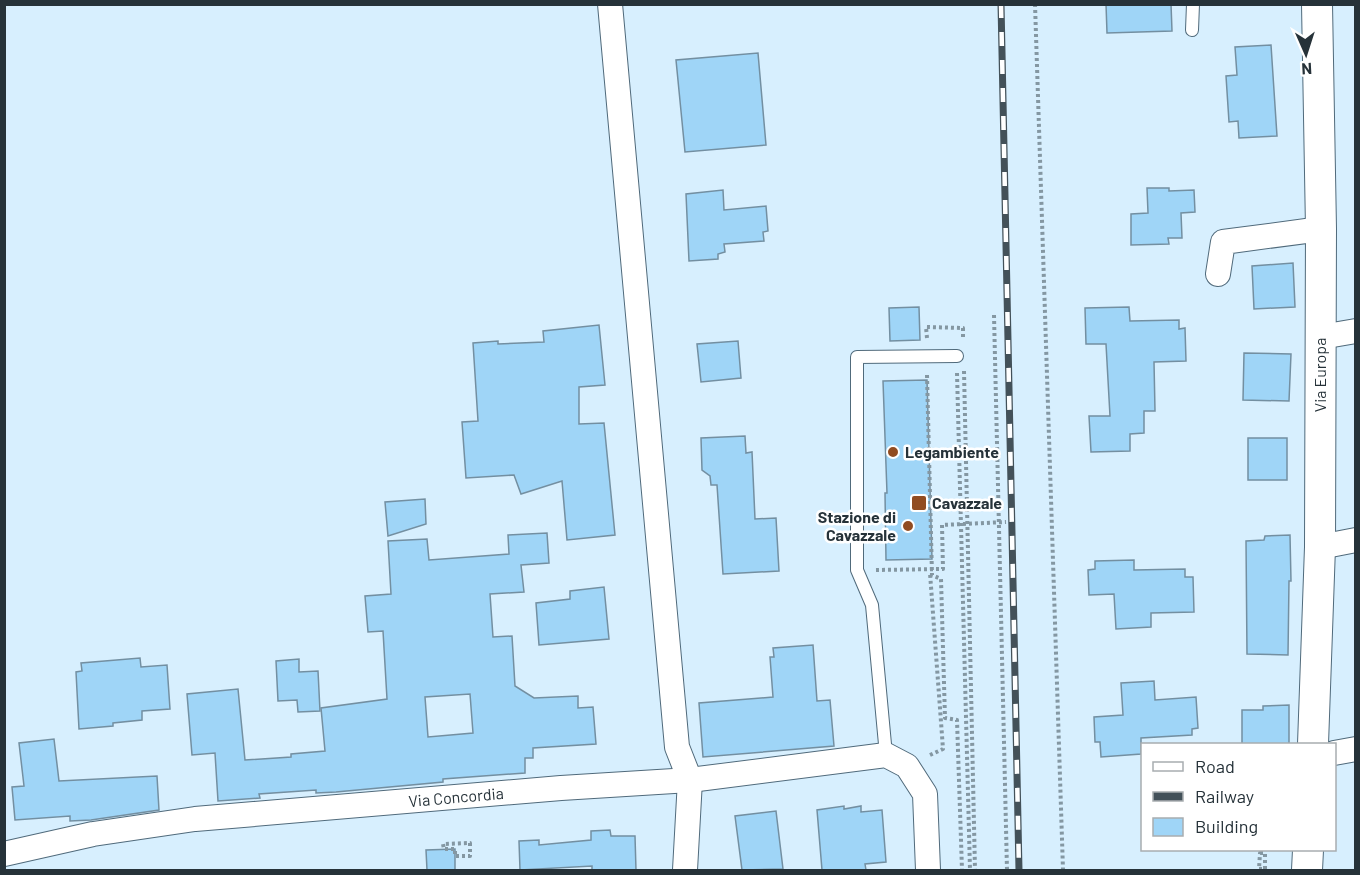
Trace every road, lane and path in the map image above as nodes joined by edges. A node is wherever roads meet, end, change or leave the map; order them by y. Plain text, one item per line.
1 (610, 4) edge
2 (1035, 4) edge
3 (1193, 4) edge
4 (1317, 4) edge
5 (1192, 30) dead end
6 (1321, 229) junction
7 (1218, 274) dead end
8 (994, 315) dead end
9 (956, 328) junction
10 (1356, 331) edge
11 (1321, 337) junction
12 (963, 339) dead end
13 (927, 356) junction
14 (960, 359) junction
15 (1006, 522) dead end
16 (999, 523) junction
17 (961, 524) junction
18 (968, 524) junction
19 (1356, 540) edge
20 (1320, 547) junction
21 (931, 569) junction
22 (857, 570) junction
23 (1313, 743) edge
24 (1356, 749) edge
25 (1336, 753) edge
26 (896, 761) junction
27 (690, 780) junction
28 (1308, 851) edge
29 (4, 854) edge
30 (470, 856) joint
31 (686, 870) edge
32 (928, 870) edge
33 (962, 870) edge
34 (970, 870) edge
35 (975, 870) edge
36 (1007, 870) edge
37 (1063, 870) edge
38 (1307, 870) edge

1 - 27 street
2 - 37 path
3 - 5 lane
4 - 6 street, Via Europa
6 - 7 street
6 - 11 street, Via Europa
8 - 16 path
9 - 12 path
9 - 13 path
9 - 14 path
10 - 11 street
11 - 20 street, Via Europa
13 - 14 lane
13 - 21 path
13 - 22 lane
14 - 17 path
14 - 18 path
15 - 16 path
16 - 18 path
16 - 36 path
17 - 18 path
17 - 21 path
17 - 34 path
18 - 35 path
19 - 20 street
20 - 23 street, Via Europa
21 - 22 path
21 - 26 path
21 - 33 path
22 - 26 lane
24 - 25 street
26 - 27 street, Via Concordia
26 - 32 street
27 - 29 street, Via Concordia
27 - 31 street
28 - 38 street
30 - 30 path

